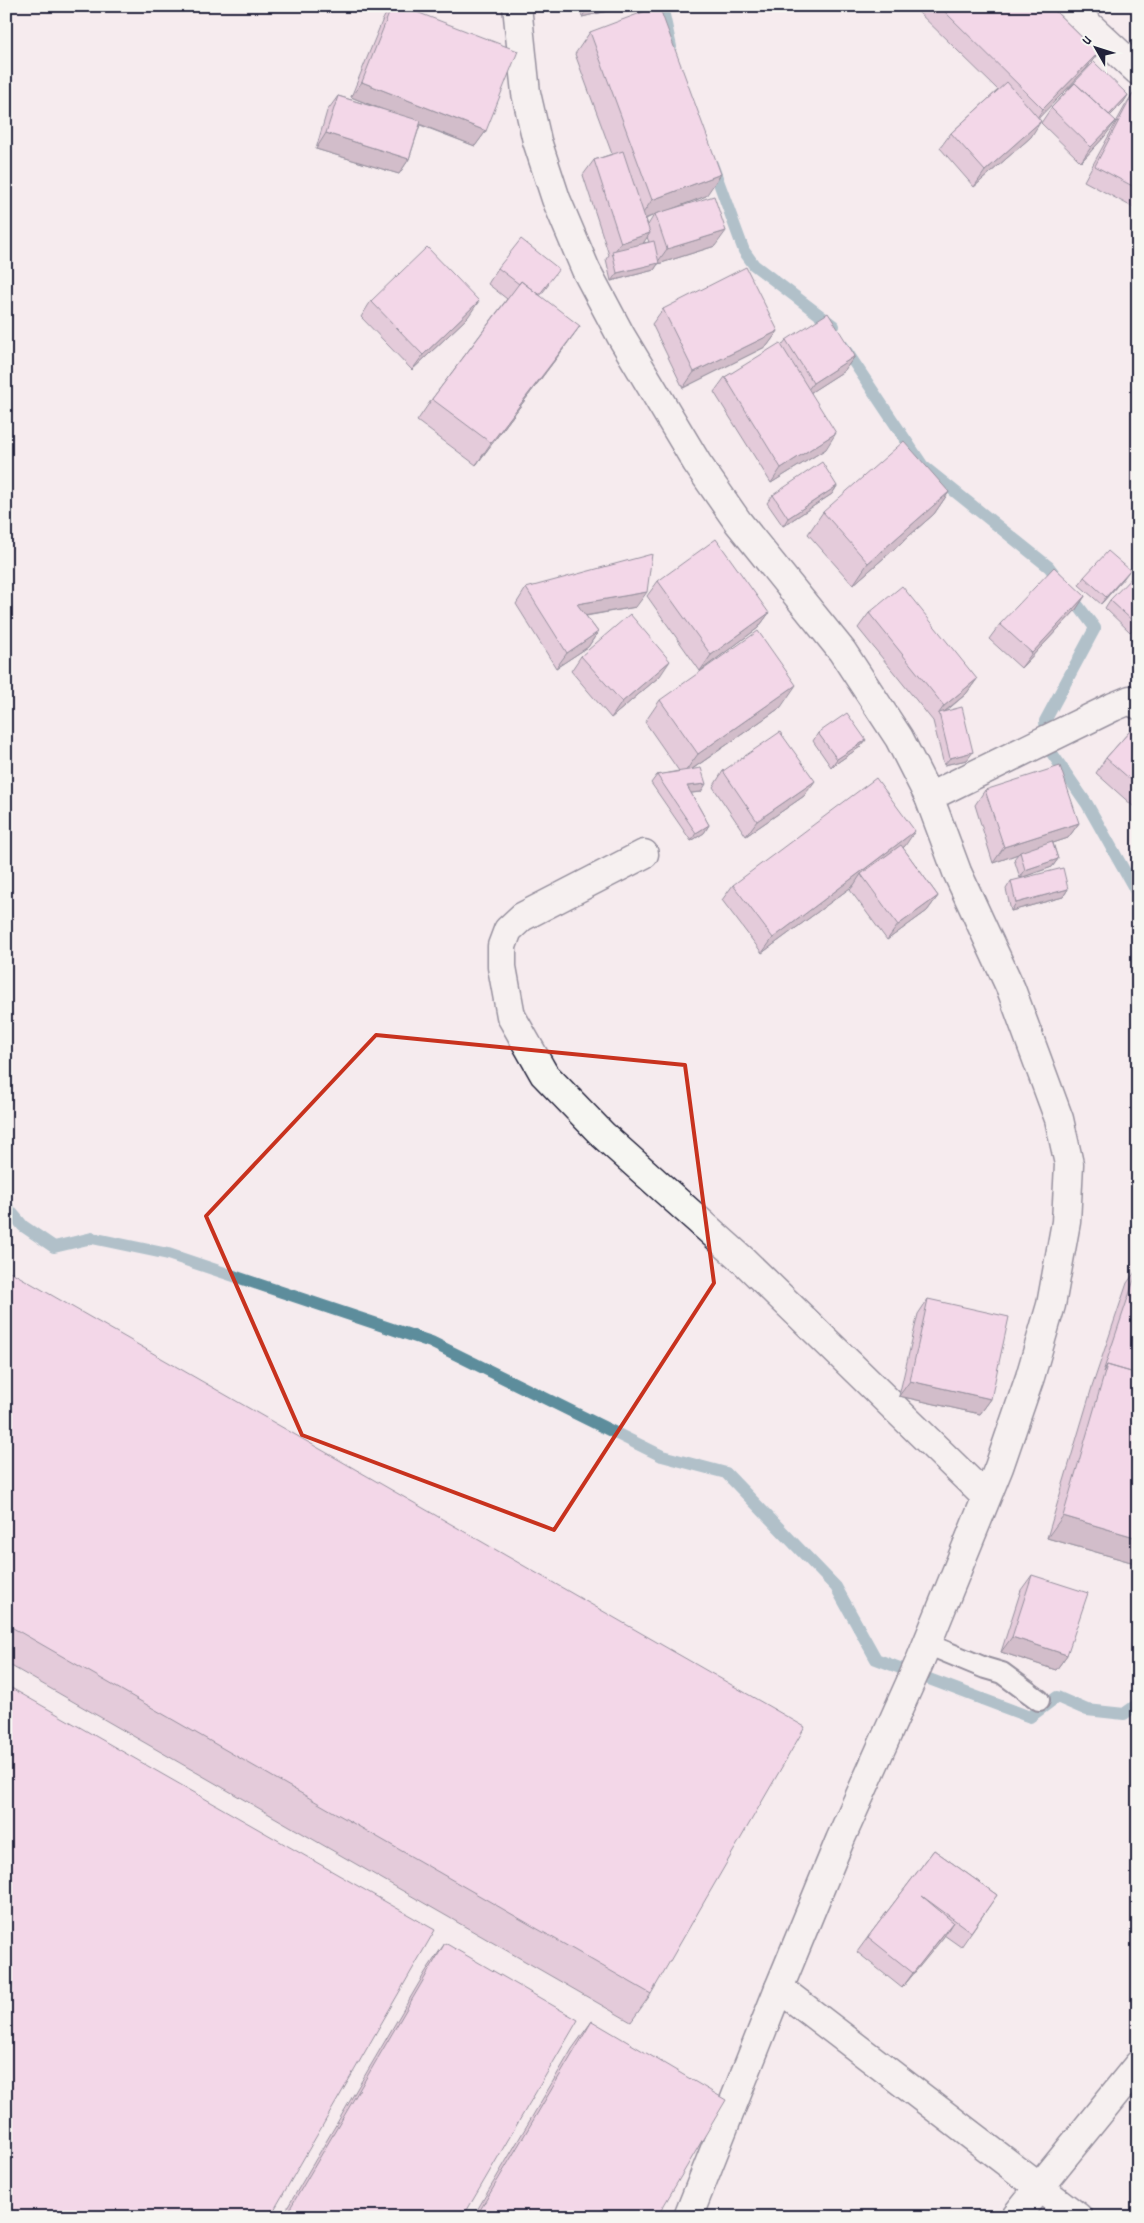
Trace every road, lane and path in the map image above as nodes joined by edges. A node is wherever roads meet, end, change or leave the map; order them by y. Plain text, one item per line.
1 (517, 6) edge
2 (1068, 6) edge
3 (1138, 71) edge
4 (1138, 705) edge
5 (929, 797) junction
6 (644, 854) dead end
7 (986, 1497) junction
8 (927, 1644) junction
9 (1039, 1700) dead end
10 (779, 1988) junction
11 (1138, 2066) edge
12 (1040, 2186) junction
13 (688, 2217) edge
14 (1015, 2217) edge
15 (1078, 2217) edge

1 - 5 street
2 - 3 street
4 - 5 street
5 - 7 street
6 - 7 street
7 - 8 street
8 - 9 lane
8 - 10 street
10 - 12 street
10 - 13 street
11 - 12 street
12 - 14 street
12 - 15 street

